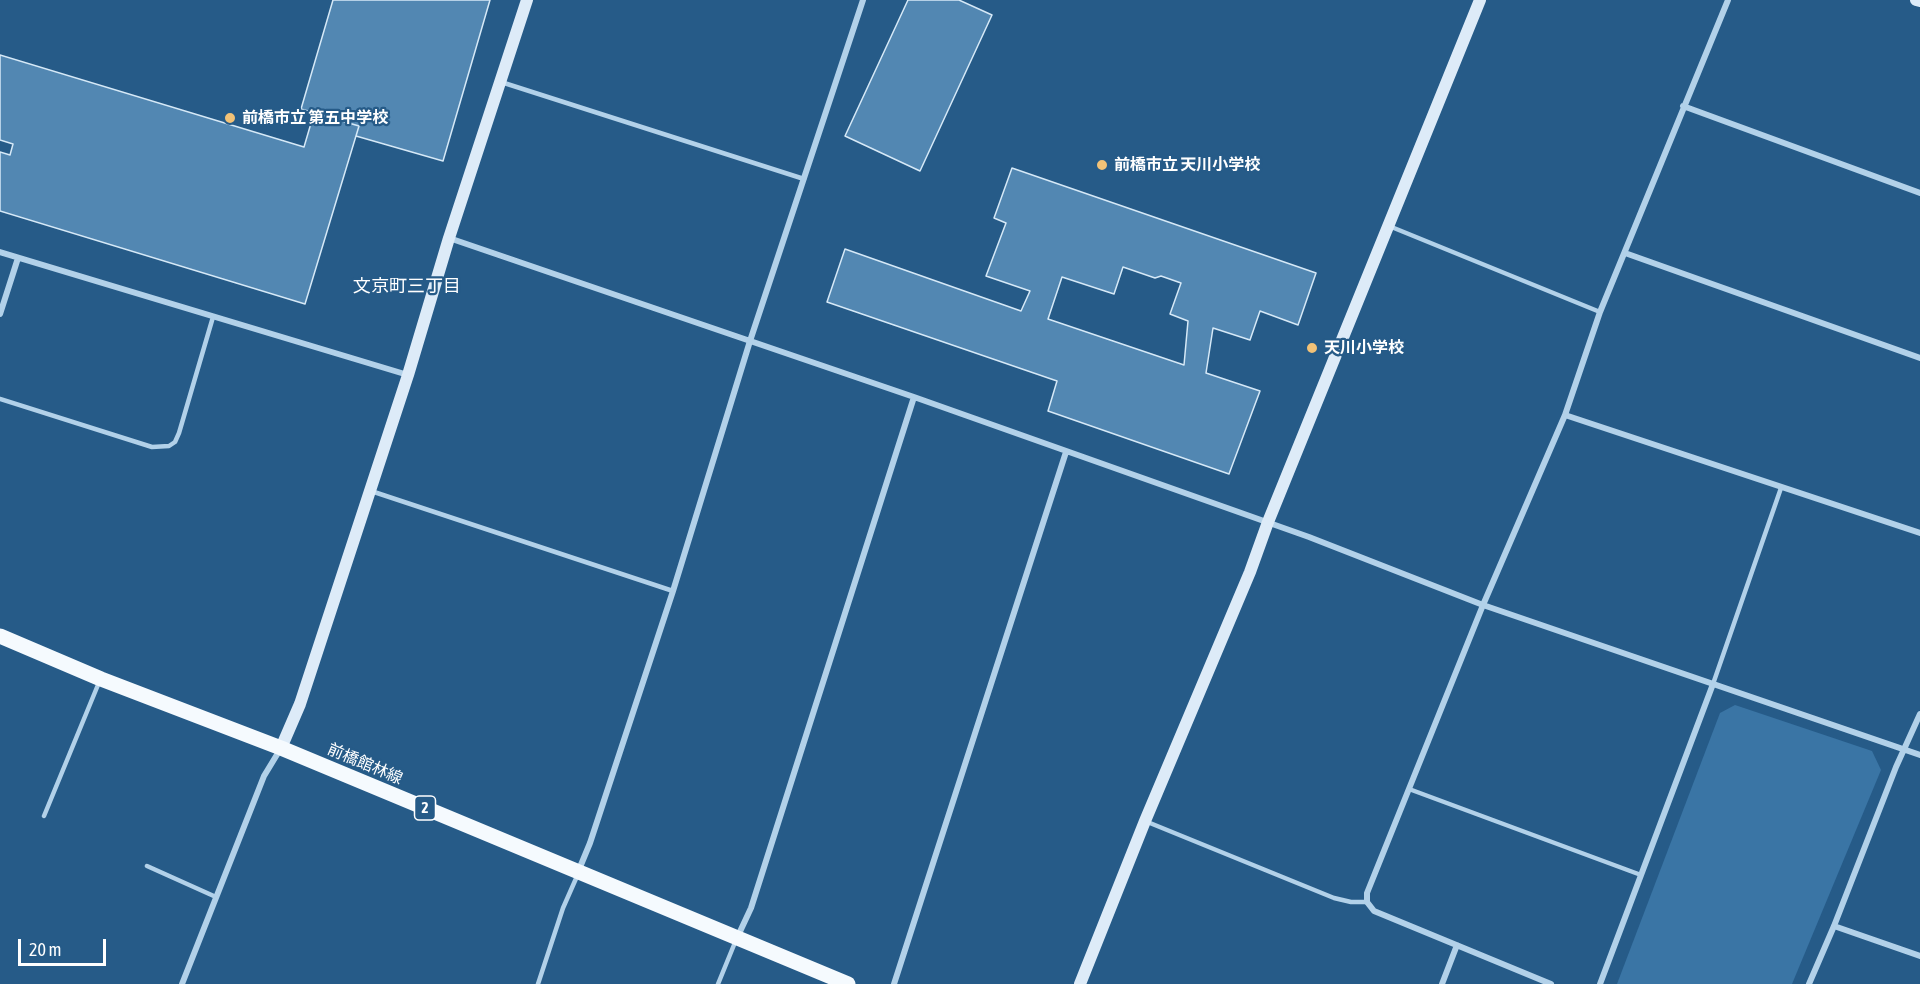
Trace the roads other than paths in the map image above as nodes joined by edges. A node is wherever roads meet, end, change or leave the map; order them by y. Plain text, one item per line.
1 (527, 0) edge
2 (862, 0) edge
3 (1480, 0) edge
4 (1728, 0) edge
5 (501, 82) junction
6 (1683, 106) junction
7 (804, 179) junction
8 (1920, 193) edge
9 (1388, 225) junction
10 (449, 238) junction
11 (0, 252) edge
12 (1625, 253) junction
13 (18, 258) junction
14 (1600, 312) junction
15 (0, 314) edge
16 (213, 317) junction
17 (750, 341) junction
18 (1920, 358) edge
19 (408, 375) junction
20 (914, 397) junction
21 (0, 399) edge
22 (1565, 415) junction
23 (1066, 452) junction
24 (1781, 488) junction
25 (369, 490) junction
26 (1268, 522) junction
27 (1920, 532) edge
28 (673, 591) junction
29 (1483, 605) junction
30 (0, 636) edge
31 (101, 678) junction
32 (1713, 684) junction
33 (1920, 714) edge
34 (281, 748) junction
35 (1905, 749) junction
36 (1920, 755) edge
37 (1409, 789) junction
38 (44, 816) dead end
39 (1145, 821) junction
40 (147, 866) dead end
41 (578, 873) junction
42 (1641, 875) junction
43 (216, 897) junction
44 (1367, 902) junction
45 (1834, 926) junction
46 (737, 938) junction
47 (1458, 945) junction
48 (1920, 956) edge
49 (182, 984) edge
50 (538, 984) edge
51 (718, 984) edge
52 (848, 984) edge
53 (894, 984) edge
54 (1080, 984) edge
55 (1442, 984) edge
56 (1551, 984) edge
57 (1600, 984) edge
58 (1809, 984) edge

1 - 5 street
2 - 7 street
3 - 9 street
4 - 6 street
5 - 7 lane
5 - 10 street
6 - 8 street
6 - 12 street
7 - 17 street
9 - 14 lane
9 - 26 street
10 - 17 street
10 - 19 street
11 - 13 street
12 - 14 street
12 - 18 street
13 - 15 street
13 - 16 street
14 - 22 street
16 - 19 street
16 - 21 lane
17 - 20 street
17 - 28 street
19 - 25 street
20 - 23 street
20 - 46 street
22 - 24 street
22 - 29 street
23 - 26 street
23 - 53 street
24 - 27 street
24 - 32 lane
25 - 28 lane
25 - 34 street
26 - 29 street
26 - 39 street
28 - 41 street
29 - 32 street
29 - 37 street
30 - 31 main road, 前橋館林線 / 2
31 - 34 main road, 前橋館林線 / 2
31 - 38 lane
32 - 35 street
32 - 42 street
33 - 35 street
34 - 41 main road, 前橋館林線 / 2
34 - 43 street
35 - 36 street
35 - 45 street
37 - 42 lane
37 - 44 street
39 - 44 lane
39 - 54 street
40 - 43 lane
41 - 46 main road, 前橋館林線 / 2
41 - 50 lane
42 - 57 street
43 - 49 street
44 - 47 street
45 - 48 street
45 - 58 street
46 - 51 lane
46 - 52 main road, 前橋館林線 / 2
47 - 55 street
47 - 56 street

